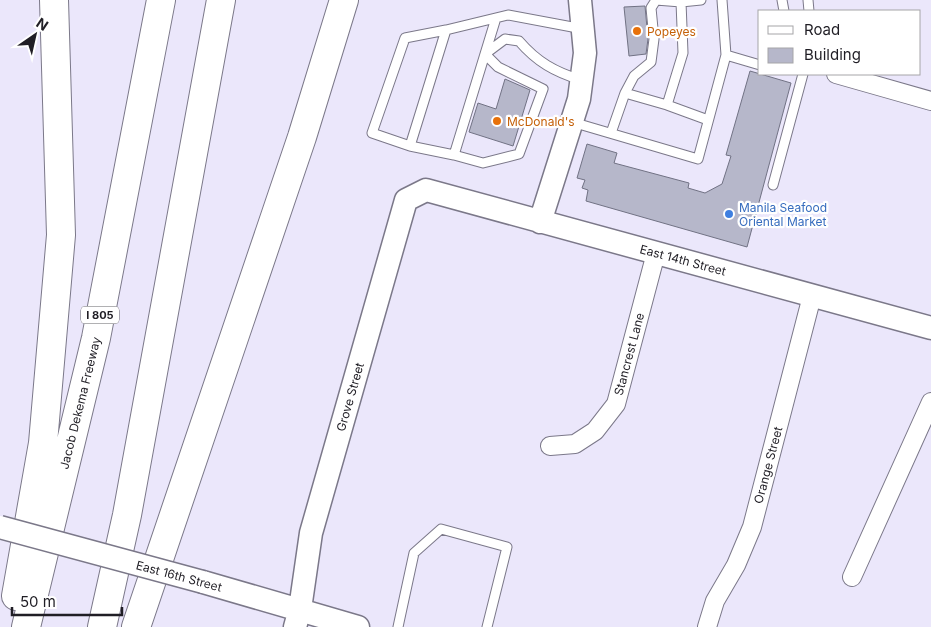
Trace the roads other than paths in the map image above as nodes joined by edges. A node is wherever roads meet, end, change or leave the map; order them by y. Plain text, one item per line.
1 (54, 0) edge
2 (161, 0) edge
3 (221, 0) edge
4 (344, 0) edge
5 (580, 0) edge
6 (701, 0) edge
7 (722, 0) edge
8 (681, 2) junction
9 (496, 18) junction
10 (584, 29) junction
11 (446, 30) junction
12 (485, 54) junction
13 (726, 55) junction
14 (758, 65) edge
15 (803, 75) edge
16 (840, 75) edge
17 (581, 81) junction
18 (625, 93) junction
19 (931, 101) edge
20 (667, 105) junction
21 (708, 120) junction
22 (572, 122) junction
23 (611, 133) junction
24 (410, 146) junction
25 (454, 154) junction
26 (773, 185) dead end
27 (436, 192) joint
28 (540, 222) junction
29 (656, 253) junction
30 (812, 296) junction
31 (931, 328) edge
32 (931, 402) edge
33 (550, 446) dead end
34 (0, 526) edge
35 (852, 577) dead end
36 (298, 618) edge
37 (11, 627) edge
38 (26, 627) edge
39 (102, 627) edge
40 (136, 627) edge
41 (358, 627) edge
42 (398, 627) edge
43 (486, 627) edge
44 (707, 627) edge

1 - 37 highway
2 - 38 highway, Jacob Dekema Freeway / I 805
3 - 39 highway
4 - 40 highway
5 - 10 street
6 - 8 lane
7 - 13 lane
8 - 18 lane
8 - 20 lane
9 - 10 lane
9 - 11 lane
9 - 12 lane
10 - 17 street
11 - 24 lane
11 - 24 lane
12 - 17 lane
12 - 25 lane
12 - 25 lane
13 - 14 lane
13 - 21 lane
15 - 26 lane
16 - 19 street
17 - 22 street
18 - 20 lane
18 - 23 lane
20 - 21 lane
21 - 23 lane
22 - 23 lane
22 - 28 street
24 - 25 lane
27 - 28 street, East 14th Street
27 - 36 street, Grove Street
28 - 29 street, East 14th Street
29 - 30 street, East 14th Street
29 - 33 street, Stancrest Lane
30 - 31 street, East 14th Street
30 - 44 street, Orange Street
32 - 35 street
34 - 36 street, East 16th Street, bridge
36 - 41 street, East 16th Street
42 - 43 lane

